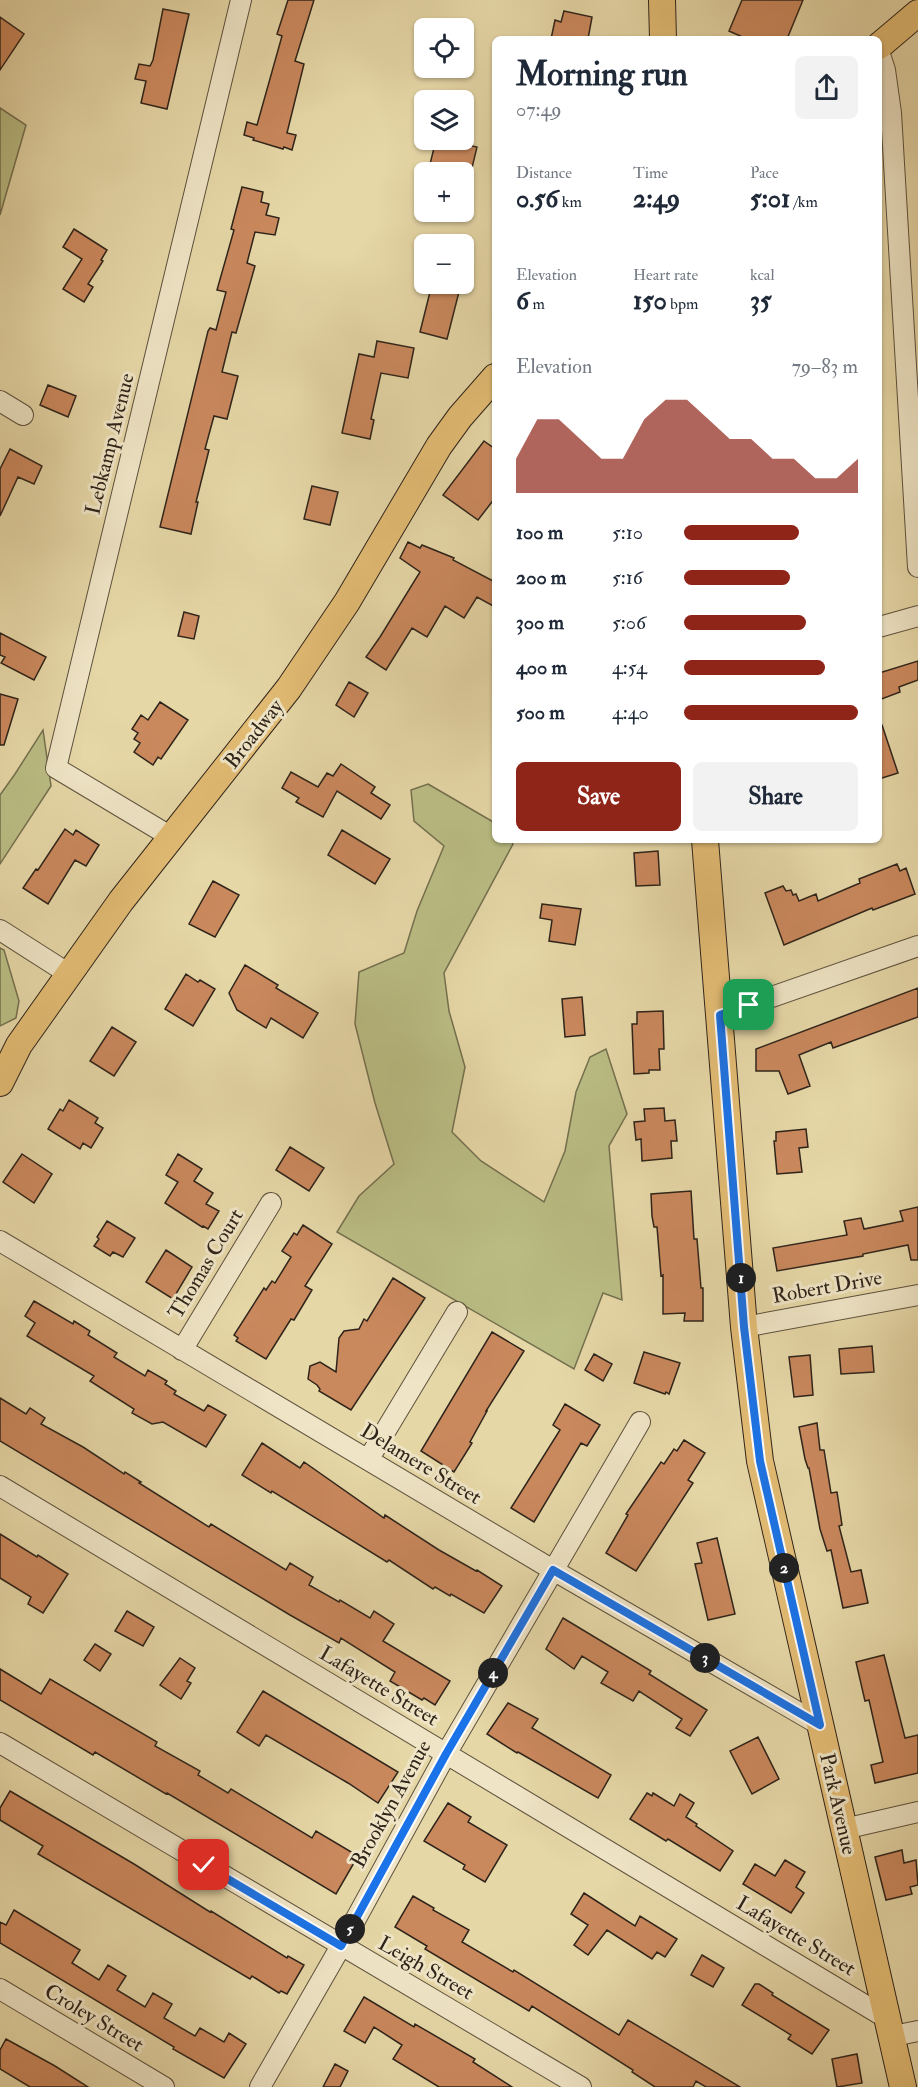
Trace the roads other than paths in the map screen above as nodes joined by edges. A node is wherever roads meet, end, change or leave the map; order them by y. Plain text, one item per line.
1 (241, 0) edge
2 (662, 0) edge
3 (918, 13) edge
4 (663, 36) edge
5 (882, 43) edge
6 (882, 60) edge
7 (492, 380) edge
8 (0, 401) edge
9 (23, 415) dead end
10 (918, 567) edge
11 (918, 616) edge
12 (882, 626) edge
13 (173, 838) junction
14 (705, 843) edge
15 (0, 930) edge
16 (918, 946) edge
17 (69, 974) junction
18 (720, 1015) junction
19 (0, 1083) edge
20 (271, 1203) dead end
21 (0, 1241) edge
22 (918, 1295) edge
23 (457, 1312) dead end
24 (744, 1327) junction
25 (182, 1350) junction
26 (640, 1422) dead end
27 (368, 1460) junction
28 (0, 1486) edge
29 (553, 1570) junction
30 (820, 1725) junction
31 (0, 1743) edge
32 (446, 1754) junction
33 (918, 1812) edge
34 (844, 1829) junction
35 (341, 1946) junction
36 (0, 1989) edge
37 (891, 2028) junction
38 (918, 2031) edge
39 (164, 2087) edge
40 (260, 2087) edge
41 (581, 2087) edge
42 (903, 2087) edge

1 - 13 street, Lebkamp Avenue
2 - 4 main road
3 - 5 main road
6 - 10 street
7 - 13 main road, Broadway
8 - 9 street
11 - 12 street
13 - 17 main road, Broadway
14 - 18 main road, Park Avenue
15 - 17 street
16 - 18 street
17 - 19 main road, Broadway
18 - 24 main road, Park Avenue
20 - 25 street, Thomas Court
21 - 25 street, Delamere Street
22 - 24 street, Robert Drive
23 - 27 street
24 - 30 main road, Park Avenue
25 - 27 street, Delamere Street
26 - 29 street, Brooklyn Avenue
27 - 29 street, Delamere Street
28 - 32 street, Lafayette Street
29 - 30 street, Delamere Street
29 - 32 street, Brooklyn Avenue
30 - 34 main road, Park Avenue
31 - 35 street, Leigh Street
32 - 35 street, Brooklyn Avenue
32 - 37 street, Lafayette Street
33 - 34 street
34 - 37 main road, Park Avenue
35 - 40 street, Brooklyn Avenue
35 - 41 street, Leigh Street
36 - 39 street, Croley Street
37 - 38 street
37 - 42 main road, Park Avenue

